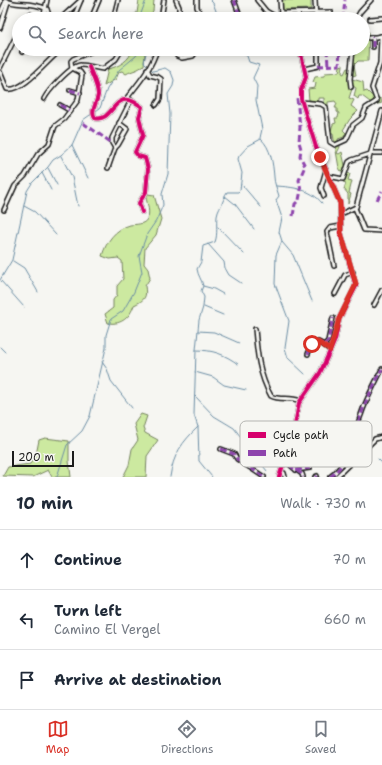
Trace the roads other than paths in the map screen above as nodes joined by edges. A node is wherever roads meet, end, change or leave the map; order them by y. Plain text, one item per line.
1 (47, 0) edge
2 (81, 0) edge
3 (99, 0) edge
4 (118, 0) edge
5 (164, 0) edge
6 (176, 0) edge
7 (197, 0) edge
8 (234, 0) edge
9 (257, 0) edge
10 (280, 0) edge
11 (315, 0) edge
12 (371, 0) edge
13 (6, 1) edge
14 (45, 7) junction
15 (44, 12) edge
16 (47, 12) edge
17 (68, 12) edge
18 (76, 12) edge
19 (94, 12) edge
20 (115, 12) edge
21 (162, 12) edge
22 (179, 12) edge
23 (199, 12) edge
24 (239, 12) edge
25 (268, 12) edge
26 (281, 12) edge
27 (316, 12) joint
28 (331, 12) dead end
29 (360, 12) edge
30 (0, 14) edge
31 (382, 18) edge
32 (370, 19) dead end
33 (0, 28) edge
34 (382, 36) edge
35 (12, 44) edge
36 (373, 48) dead end
37 (52, 56) edge
38 (80, 56) edge
39 (118, 56) edge
40 (154, 56) edge
41 (177, 56) edge
42 (193, 56) edge
43 (302, 56) edge
44 (318, 56) edge
45 (352, 56) edge
46 (89, 67) junction
47 (0, 68) edge
48 (72, 68) junction
49 (148, 68) junction
50 (305, 69) junction
51 (0, 72) edge
52 (377, 73) junction
53 (382, 73) edge
54 (351, 87) dead end
55 (70, 90) dead end
56 (80, 93) junction
57 (44, 99) dead end
58 (126, 99) junction
59 (131, 100) junction
60 (302, 102) junction
61 (60, 105) dead end
62 (156, 105) dead end
63 (69, 110) junction
64 (382, 111) edge
65 (119, 123) junction
66 (108, 141) dead end
67 (112, 143) junction
68 (115, 148) junction
69 (382, 153) edge
70 (370, 155) junction
71 (108, 168) dead end
72 (326, 170) junction
73 (328, 176) junction
74 (324, 196) dead end
75 (355, 208) junction
76 (4, 210) dead end
77 (142, 212) dead end
78 (341, 214) junction
79 (341, 226) junction
80 (382, 231) edge
81 (334, 266) dead end
82 (353, 272) junction
83 (382, 290) edge
84 (335, 294) dead end
85 (374, 304) dead end
86 (333, 318) dead end
87 (255, 329) dead end
88 (324, 345) junction
89 (330, 350) junction
90 (308, 354) dead end
91 (382, 369) edge
92 (300, 401) junction
93 (295, 421) edge
94 (359, 421) edge
95 (382, 437) edge
96 (372, 442) edge
97 (221, 449) dead end
98 (240, 461) edge
99 (249, 467) edge
100 (283, 467) edge
101 (293, 467) edge
102 (340, 467) edge
103 (346, 467) edge
104 (310, 468) dead end
105 (296, 470) junction
106 (281, 473) junction
107 (264, 477) edge
108 (279, 477) edge
109 (285, 477) edge
110 (303, 477) edge
111 (330, 477) edge
112 (336, 477) edge

1 - 14 street
2 - 17 street
2 - 18 street
3 - 19 street
4 - 20 street
5 - 21 street
6 - 22 street
7 - 23 street
8 - 24 street
9 - 25 street
10 - 26 street
11 - 27 street
12 - 29 street
13 - 14 street
13 - 30 street
13 - 33 street
14 - 15 street
14 - 16 street
27 - 28 street
31 - 32 street
34 - 36 street
34 - 52 street
35 - 47 street
37 - 51 street
38 - 48 street
39 - 46 street
40 - 49 street
41 - 42 street
43 - 50 street
44 - 50 street
45 - 54 street
46 - 48 street
46 - 58 street
48 - 56 street
48 - 57 street
49 - 58 street
49 - 62 street
50 - 60 street
52 - 53 street
52 - 60 street
55 - 56 street
56 - 63 street
58 - 59 street
59 - 65 street
59 - 77 street
60 - 72 street
61 - 63 street
63 - 76 street
64 - 70 street
65 - 67 street
65 - 68 street
66 - 67 street
67 - 68 street
68 - 71 street
69 - 70 street
70 - 73 street
70 - 75 street
72 - 73 street
72 - 74 street
73 - 78 street
75 - 78 street
75 - 80 street
78 - 79 street
79 - 81 street
79 - 82 street
82 - 84 street
82 - 89 street
83 - 85 street
86 - 88 street
87 - 92 street
88 - 89 street
88 - 90 street
89 - 92 street
91 - 94 street
92 - 93 street
95 - 96 street
97 - 98 street
99 - 107 street
100 - 106 street
101 - 105 street
102 - 111 street
103 - 112 street
104 - 105 street
105 - 110 street
106 - 108 street
106 - 109 street

